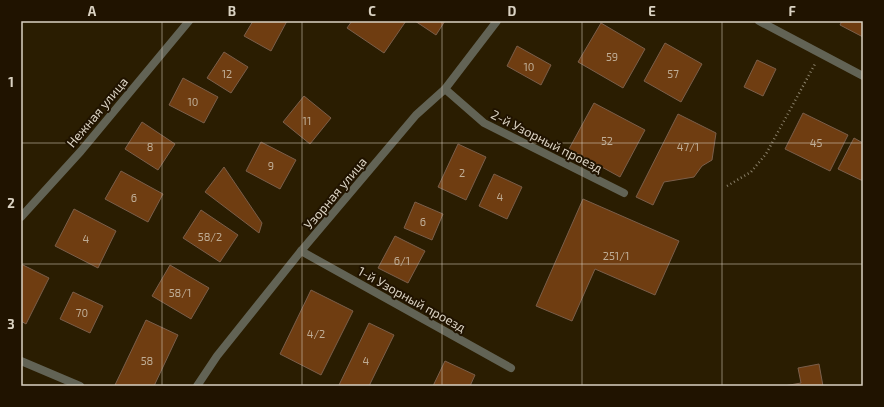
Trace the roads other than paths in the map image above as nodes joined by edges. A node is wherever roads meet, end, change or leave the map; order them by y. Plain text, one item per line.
1 (189, 21) edge
2 (497, 21) edge
3 (759, 21) edge
4 (863, 76) edge
5 (445, 89) junction
6 (624, 193) dead end
7 (21, 217) edge
8 (301, 251) junction
9 (21, 361) edge
10 (511, 368) dead end
11 (80, 386) edge
12 (197, 386) edge

1 - 7 street, Нежная улица
2 - 5 street, Узорная улица
3 - 4 street
5 - 6 street, 2-й Узорный проезд
5 - 8 street, Узорная улица
8 - 10 street, 1-й Узорный проезд
8 - 12 street, Узорная улица
9 - 11 street

